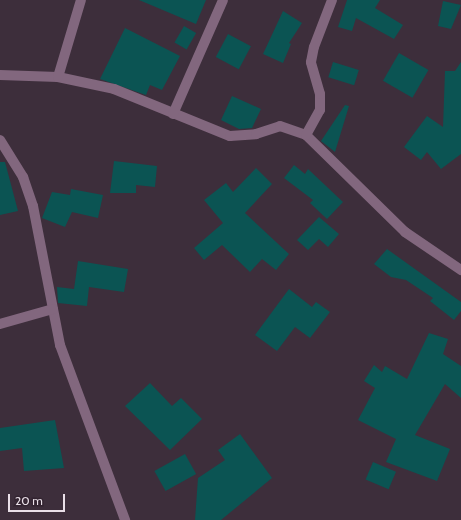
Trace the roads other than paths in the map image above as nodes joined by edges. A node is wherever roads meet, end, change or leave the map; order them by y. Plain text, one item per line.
1 (81, 0) edge
2 (223, 0) edge
3 (332, 0) edge
4 (0, 75) edge
5 (58, 77) junction
6 (173, 114) junction
7 (306, 135) junction
8 (0, 140) edge
9 (461, 270) edge
10 (53, 309) junction
11 (0, 324) edge
12 (124, 520) edge

1 - 5 street
2 - 6 street
3 - 7 street
4 - 5 street
5 - 6 street
6 - 7 street
7 - 9 street
8 - 10 street
10 - 11 street
10 - 12 street

